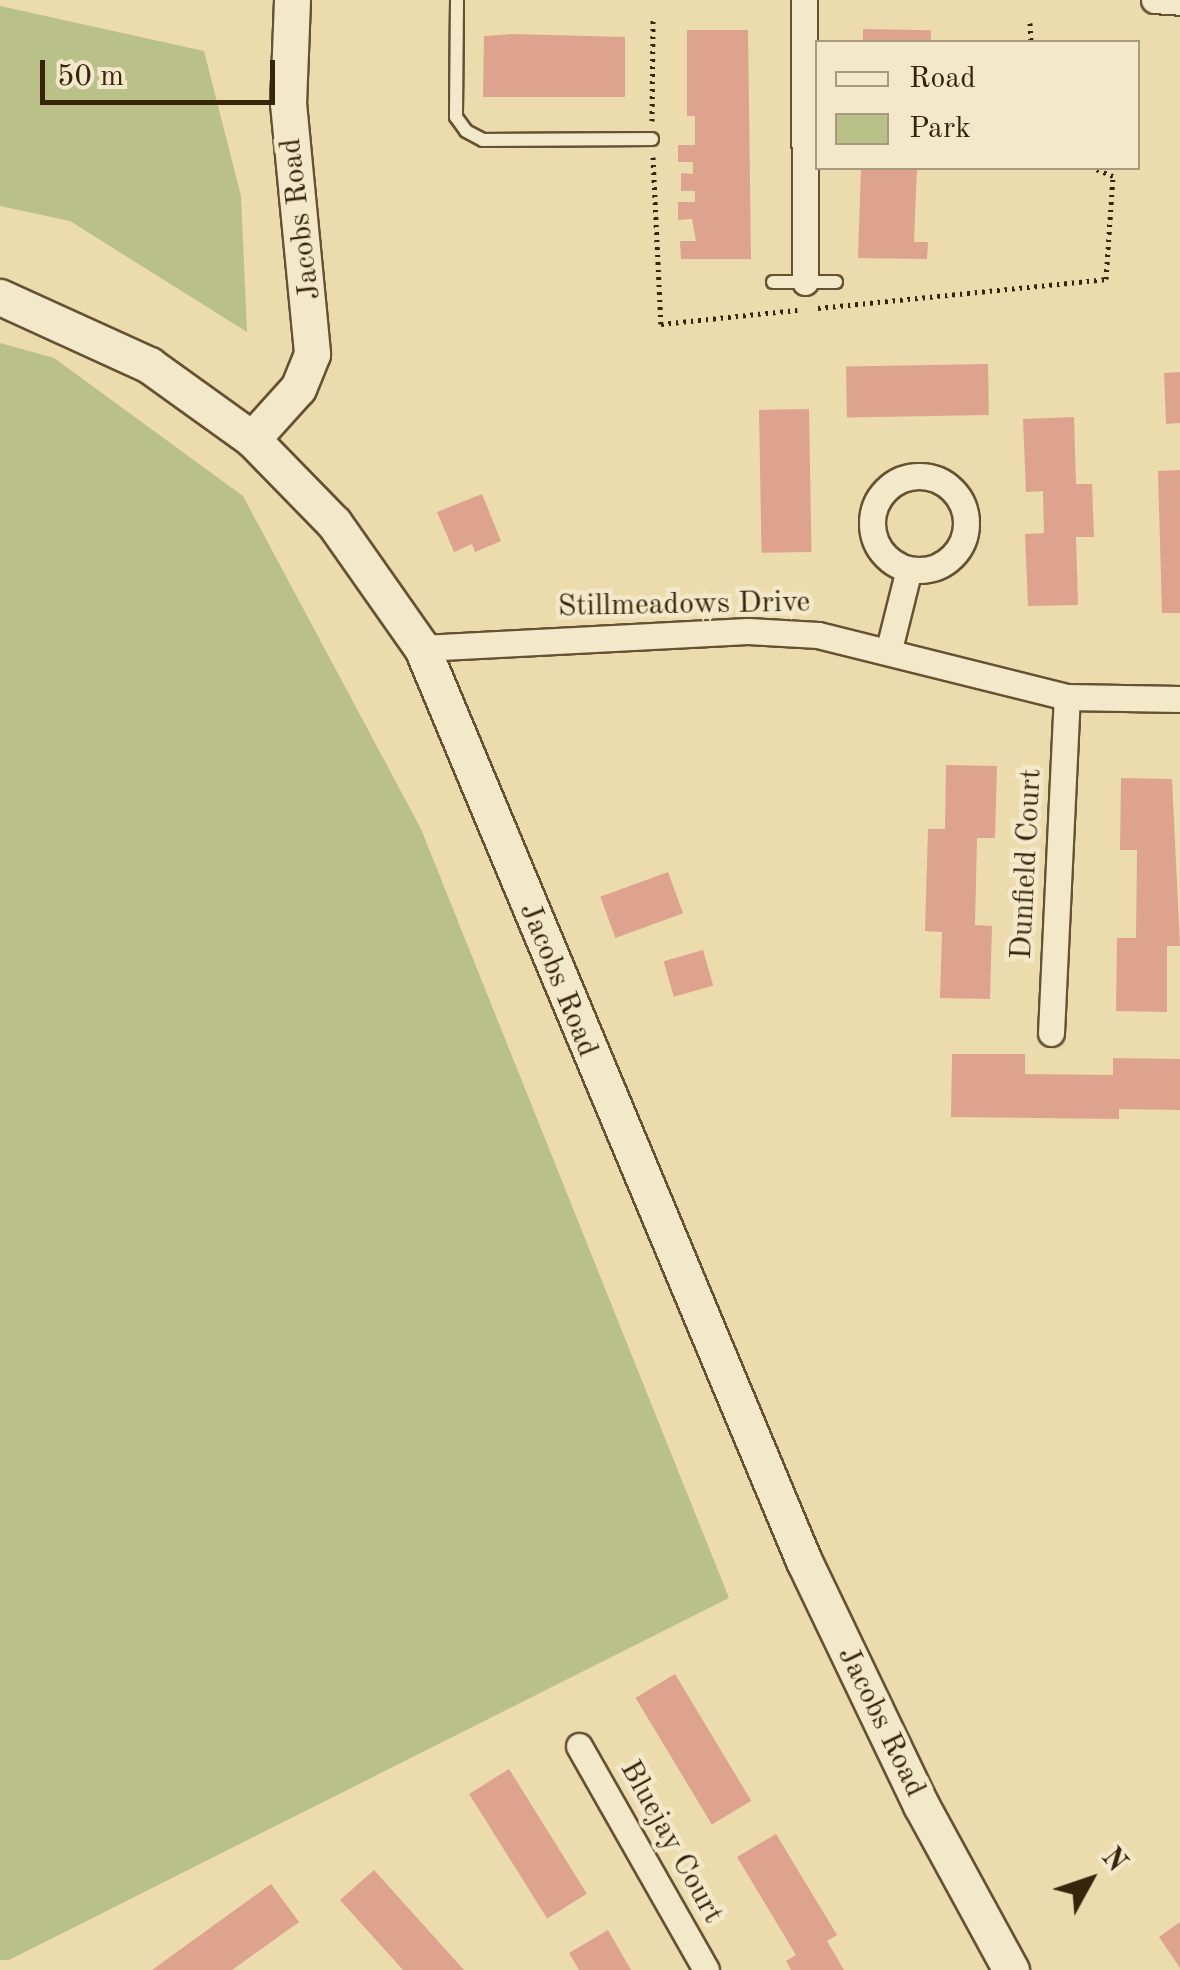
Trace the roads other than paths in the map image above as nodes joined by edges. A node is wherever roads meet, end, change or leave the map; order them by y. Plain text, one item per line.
1 (292, 0) edge
2 (456, 0) edge
3 (804, 0) edge
4 (1154, 0) edge
5 (1180, 2) edge
6 (652, 139) road end
7 (772, 282) dead end
8 (804, 282) junction
9 (836, 282) dead end
10 (0, 297) edge
11 (252, 439) junction
12 (909, 568) dead end
13 (422, 648) junction
14 (889, 649) junction
15 (1067, 697) junction
16 (1180, 700) edge
17 (1051, 1033) dead end
18 (580, 1746) dead end
19 (706, 1970) edge
20 (1011, 1970) edge

1 - 11 street, Jacobs Road
2 - 6 lane
3 - 8 street
4 - 5 street
7 - 8 lane
8 - 9 lane
10 - 11 street
11 - 13 street, Jacobs Road
12 - 14 street
13 - 14 street, Stillmeadows Drive
13 - 20 street, Jacobs Road
14 - 15 street, Stillmeadows Drive
15 - 16 street, Stillmeadows Drive
15 - 17 street, Dunfield Court
18 - 19 street, Bluejay Court

